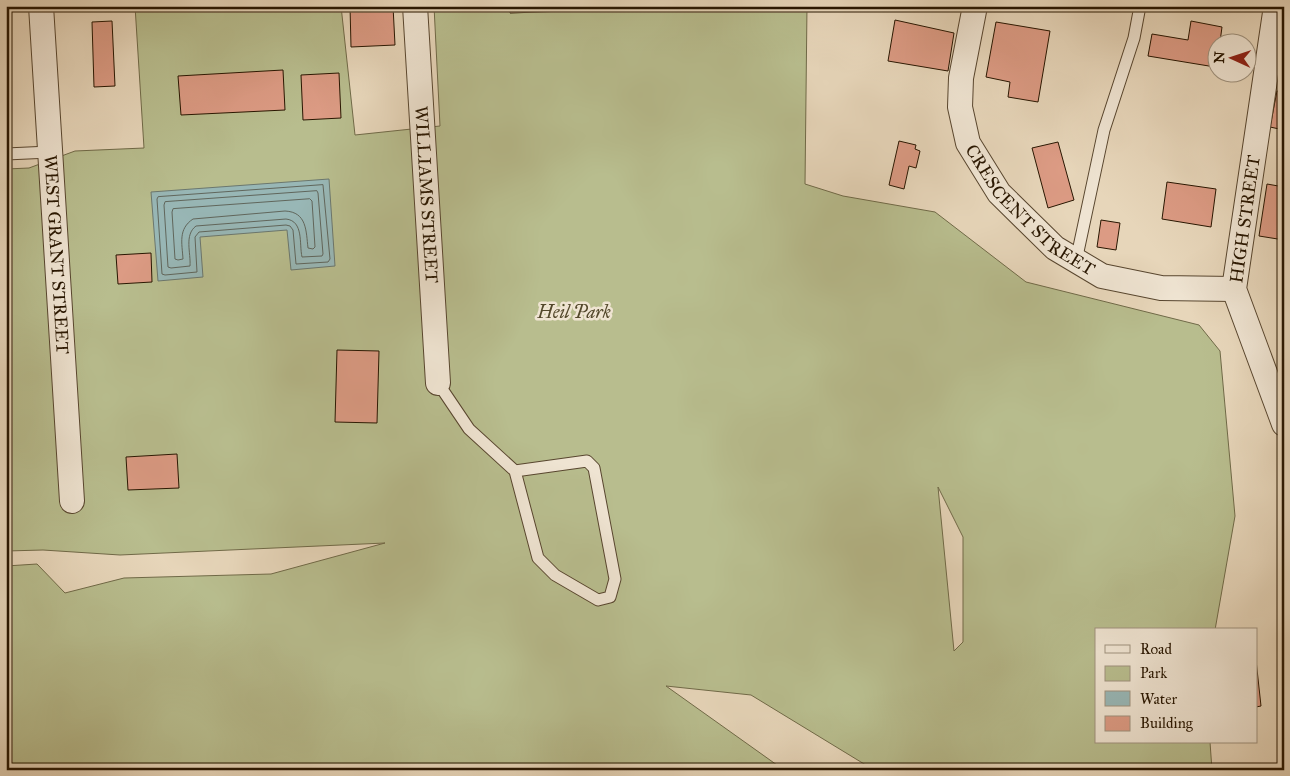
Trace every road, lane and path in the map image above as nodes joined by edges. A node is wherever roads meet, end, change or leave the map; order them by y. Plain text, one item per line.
1 (41, 6) edge
2 (415, 6) edge
3 (975, 6) edge
4 (1140, 6) edge
5 (1276, 6) edge
6 (50, 152) junction
7 (6, 154) edge
8 (1076, 261) junction
9 (1234, 289) junction
10 (438, 384) joint
11 (1284, 424) edge
12 (515, 471) junction
13 (72, 502) dead end

1 - 6 street, WEST GRANT STREET
2 - 10 street, WILLIAMS STREET
3 - 8 street, CRESCENT STREET
4 - 8 lane
5 - 9 street, HIGH STREET
6 - 7 lane
6 - 13 street, WEST GRANT STREET
8 - 9 street, CRESCENT STREET
9 - 11 street, HIGH STREET
10 - 12 lane
12 - 12 lane

